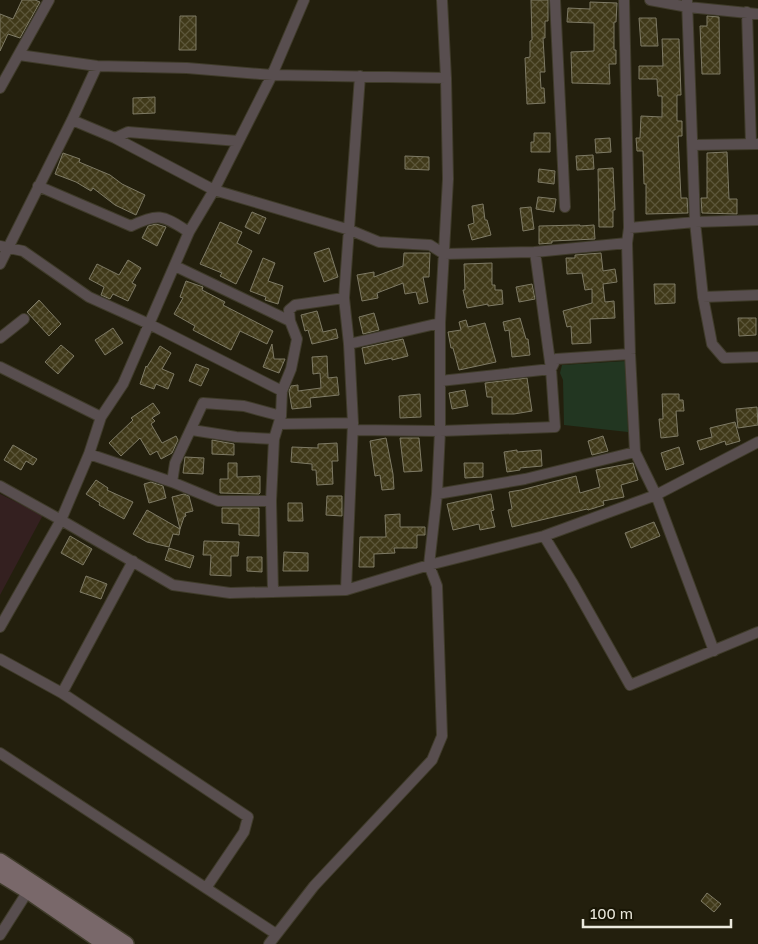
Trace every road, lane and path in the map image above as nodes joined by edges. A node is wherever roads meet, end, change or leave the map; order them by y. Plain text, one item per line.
1 (50, 0) edge
2 (304, 0) edge
3 (442, 0) edge
4 (555, 0) edge
5 (624, 0) edge
6 (650, 0) edge
7 (687, 3) edge
8 (753, 13) edge
9 (19, 55) junction
10 (97, 66) junction
11 (272, 76) junction
12 (360, 76) junction
13 (446, 78) junction
14 (0, 88) edge
15 (72, 120) junction
16 (115, 138) junction
17 (238, 141) junction
18 (755, 144) edge
19 (693, 145) junction
20 (38, 186) junction
21 (214, 190) junction
22 (565, 207) dead end
23 (758, 220) edge
24 (695, 222) junction
25 (629, 228) junction
26 (350, 230) junction
27 (190, 232) junction
28 (627, 243) junction
29 (4, 246) edge
30 (535, 252) junction
31 (444, 254) junction
32 (0, 264) edge
33 (175, 266) junction
34 (758, 295) edge
35 (703, 297) junction
36 (344, 298) junction
37 (24, 319) dead end
38 (290, 321) junction
39 (440, 323) junction
40 (148, 324) junction
41 (0, 338) edge
42 (349, 344) junction
43 (630, 354) junction
44 (758, 357) edge
45 (0, 367) edge
46 (551, 369) junction
47 (440, 381) junction
48 (282, 391) junction
49 (101, 417) junction
50 (280, 420) junction
51 (353, 426) junction
52 (192, 430) junction
53 (440, 431) junction
54 (274, 439) junction
55 (758, 442) edge
56 (636, 452) junction
57 (89, 454) junction
58 (172, 482) junction
59 (0, 486) edge
60 (437, 494) junction
61 (656, 495) junction
62 (271, 501) junction
63 (62, 520) junction
64 (544, 536) junction
65 (133, 561) junction
66 (428, 565) junction
67 (346, 590) junction
68 (273, 592) junction
69 (0, 627) edge
70 (758, 632) edge
71 (714, 651) junction
72 (0, 659) edge
73 (62, 694) junction
74 (0, 753) edge
75 (0, 861) edge
76 (0, 874) edge
77 (206, 888) junction
78 (28, 891) junction
79 (276, 934) junction
80 (0, 935) edge
81 (105, 944) edge
82 (126, 944) edge
83 (269, 944) edge

1 - 9 street
2 - 11 street
3 - 13 street
4 - 22 street
5 - 25 street
6 - 7 street
7 - 8 street
7 - 19 street
8 - 18 street
9 - 10 street
9 - 14 street
10 - 11 street
10 - 15 street
11 - 12 street
11 - 17 street
12 - 13 street
12 - 26 street
13 - 31 street
15 - 16 street
15 - 20 street
16 - 17 street
16 - 21 street
17 - 21 street
18 - 19 street
19 - 24 street
20 - 27 street
20 - 29 street
21 - 26 street
21 - 27 street
23 - 24 street
24 - 25 street
24 - 35 street
25 - 28 street
26 - 31 street
26 - 36 street
27 - 33 street
28 - 30 street
28 - 43 street
29 - 32 street
29 - 40 street
30 - 31 street
30 - 46 street
31 - 39 street
33 - 38 street
33 - 40 street
34 - 35 street
35 - 44 street
36 - 38 street
36 - 42 street
37 - 41 street
38 - 48 street
39 - 42 street
39 - 47 street
40 - 48 street
40 - 49 street
42 - 51 street
43 - 46 street
43 - 56 street
45 - 49 street
46 - 47 street
46 - 53 street
47 - 53 street
48 - 50 street
49 - 57 street
50 - 51 street
50 - 52 street
50 - 54 street
51 - 53 street
51 - 67 street
52 - 54 street
52 - 58 street
53 - 60 street
54 - 62 street
55 - 61 street
56 - 60 street
56 - 61 street
57 - 58 street
57 - 63 street
58 - 62 street
59 - 63 street
60 - 66 street
61 - 64 street
61 - 71 street
62 - 68 street
63 - 65 street
63 - 69 street
64 - 66 street
64 - 71 street
65 - 68 street
65 - 73 street
66 - 67 street
66 - 79 street
67 - 68 street
70 - 71 street
72 - 73 street
73 - 77 street
74 - 77 street
75 - 82 street
76 - 78 street
77 - 79 street
78 - 80 street
78 - 81 street
79 - 83 street

